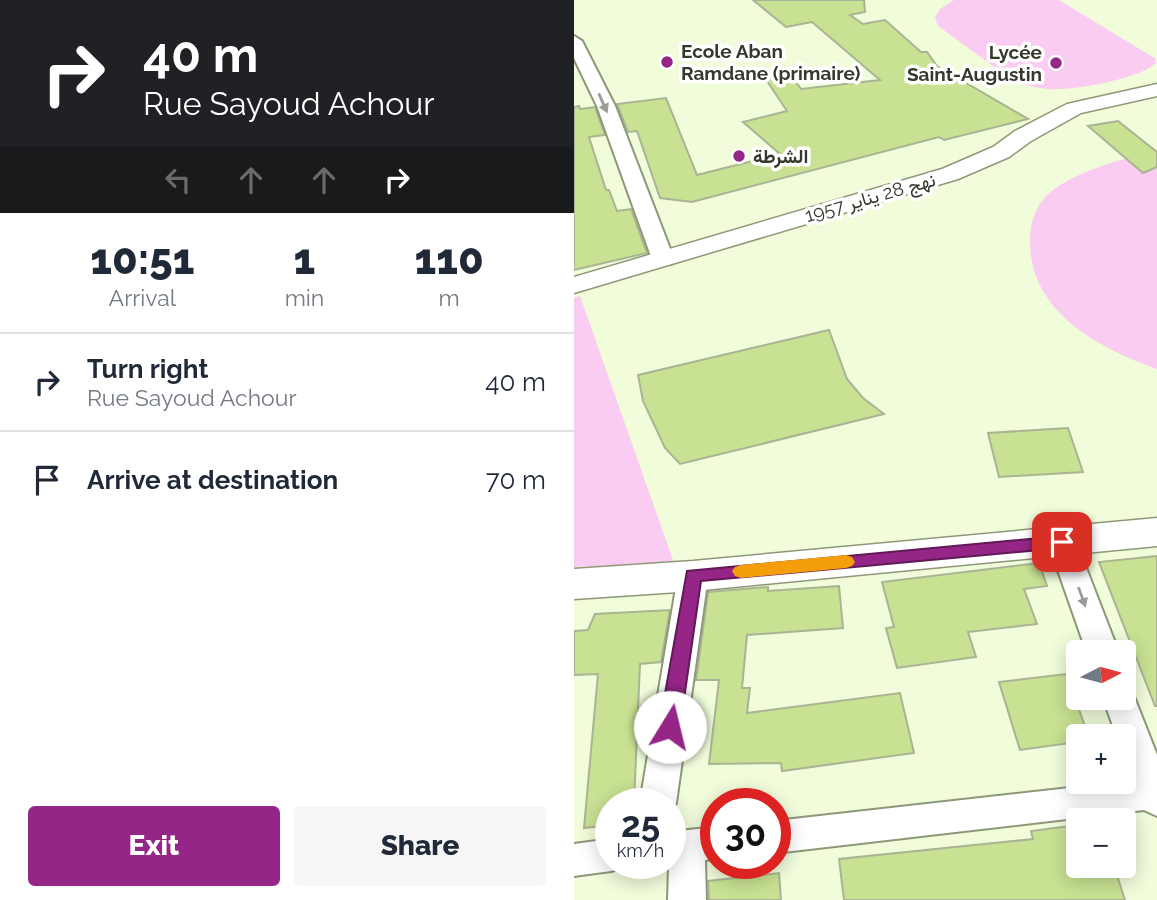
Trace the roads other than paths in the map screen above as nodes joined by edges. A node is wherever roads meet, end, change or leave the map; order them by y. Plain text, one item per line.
1 (574, 41) edge
2 (1157, 90) edge
3 (663, 259) junction
4 (574, 285) edge
5 (1157, 532) edge
6 (1062, 542) junction
7 (693, 576) junction
8 (574, 584) edge
9 (1098, 640) edge
10 (1124, 710) edge
11 (660, 788) edge
12 (1156, 796) edge
13 (791, 835) edge
14 (691, 846) edge
15 (595, 857) edge
16 (574, 860) edge
17 (687, 900) edge

1 -> 3 street
2 - 3 street, نهج 28 يناير 1957
3 - 4 street, نهج 28 يناير 1957
5 - 6 main road
6 - 7 main road
6 -> 9 street
7 - 8 main road
7 - 11 street
10 - 12 street
12 - 13 street
14 - 17 street
15 - 16 street

